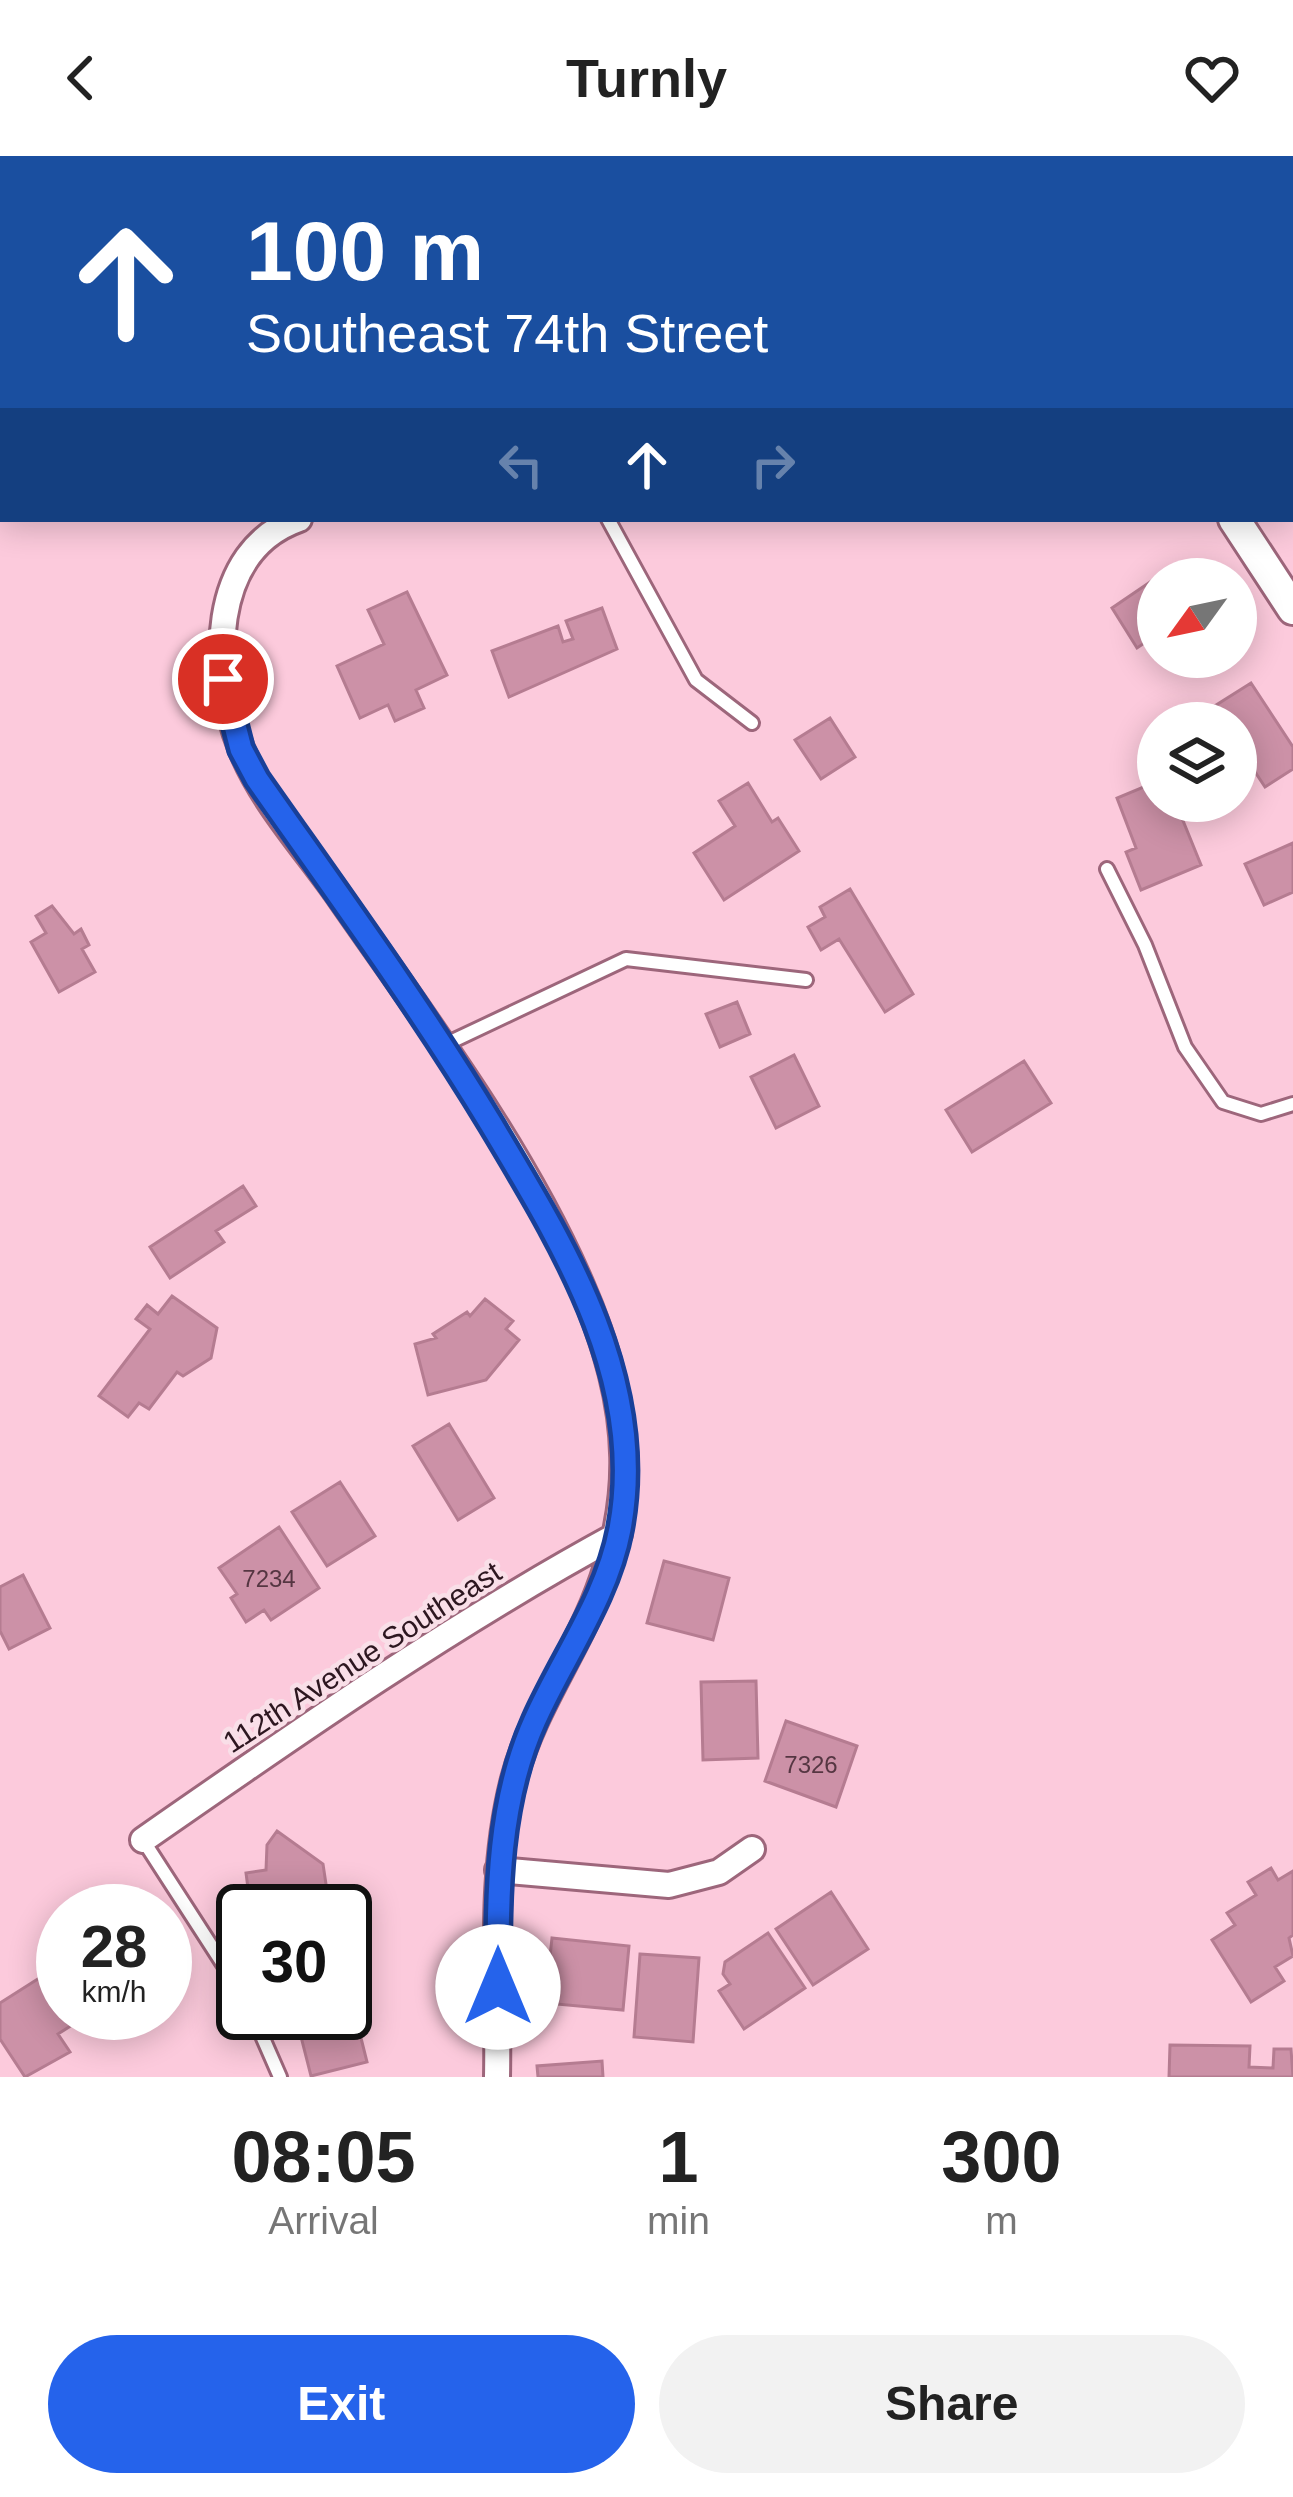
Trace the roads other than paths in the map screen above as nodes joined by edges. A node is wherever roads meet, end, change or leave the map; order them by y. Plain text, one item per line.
1 (294, 522) edge
2 (610, 522) edge
3 (1236, 522) edge
4 (1293, 609) edge
5 (752, 723) dead end
6 (1107, 869) dead end
7 (806, 980) dead end
8 (443, 1046) junction
9 (1293, 1104) edge
10 (619, 1534) junction
11 (143, 1840) joint
12 (752, 1849) dead end
13 (498, 1870) junction
14 (216, 1953) edge
15 (264, 2040) edge
16 (280, 2077) edge
17 (497, 2077) edge

1 - 8 street
2 - 5 lane
3 - 4 street
6 - 9 lane
7 - 8 lane
8 - 10 street
10 - 11 street, 112th Avenue Southeast
10 - 13 street
11 - 14 lane
12 - 13 street
13 - 17 street
15 - 16 lane

